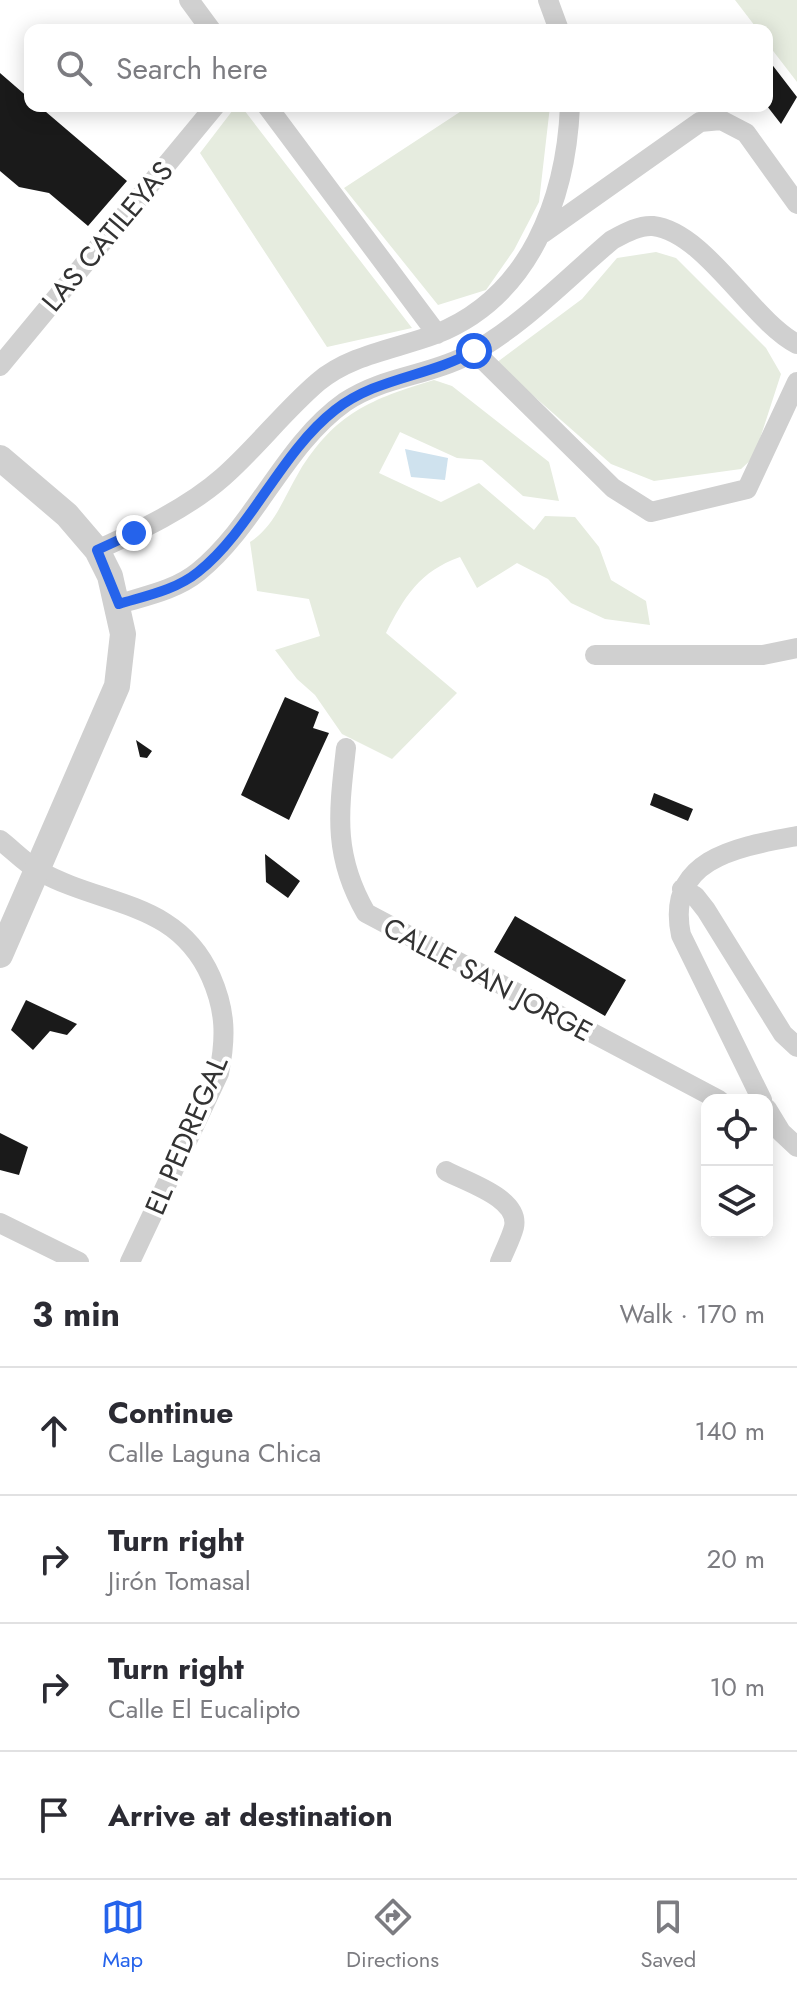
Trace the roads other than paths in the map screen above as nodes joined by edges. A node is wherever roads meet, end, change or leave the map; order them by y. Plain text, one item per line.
1 (189, 0) edge
2 (548, 0) edge
3 (207, 24) edge
4 (557, 24) edge
5 (210, 112) edge
6 (271, 112) edge
7 (570, 112) edge
8 (797, 204) edge
9 (543, 233) junction
10 (437, 334) junction
11 (797, 344) edge
12 (474, 351) junction
13 (0, 366) edge
14 (797, 382) edge
15 (0, 458) edge
16 (97, 550) junction
17 (119, 604) junction
18 (797, 648) edge
19 (595, 655) dead end
20 (346, 748) dead end
21 (797, 836) edge
22 (0, 840) edge
23 (39, 870) junction
24 (682, 889) junction
25 (0, 955) edge
26 (797, 1047) edge
27 (708, 1094) edge
28 (759, 1094) edge
29 (774, 1129) edge
30 (797, 1147) edge
31 (446, 1171) dead end
32 (0, 1223) edge
33 (79, 1262) edge
34 (130, 1262) edge
35 (500, 1262) edge

1 - 3 street
2 - 4 street
5 - 13 street, LAS CATILEYAS
6 - 10 street
7 - 9 street
8 - 9 street
9 - 10 street
10 - 16 street
11 - 12 street
12 - 14 street
12 - 17 street
15 - 16 street
16 - 17 street
17 - 23 street
18 - 19 street
20 - 27 street, CALLE SAN JORGE
21 - 24 street
22 - 23 street
23 - 25 street
23 - 34 street, EL PEDREGAL
24 - 26 street
24 - 28 street
29 - 30 street
31 - 35 street
32 - 33 street

